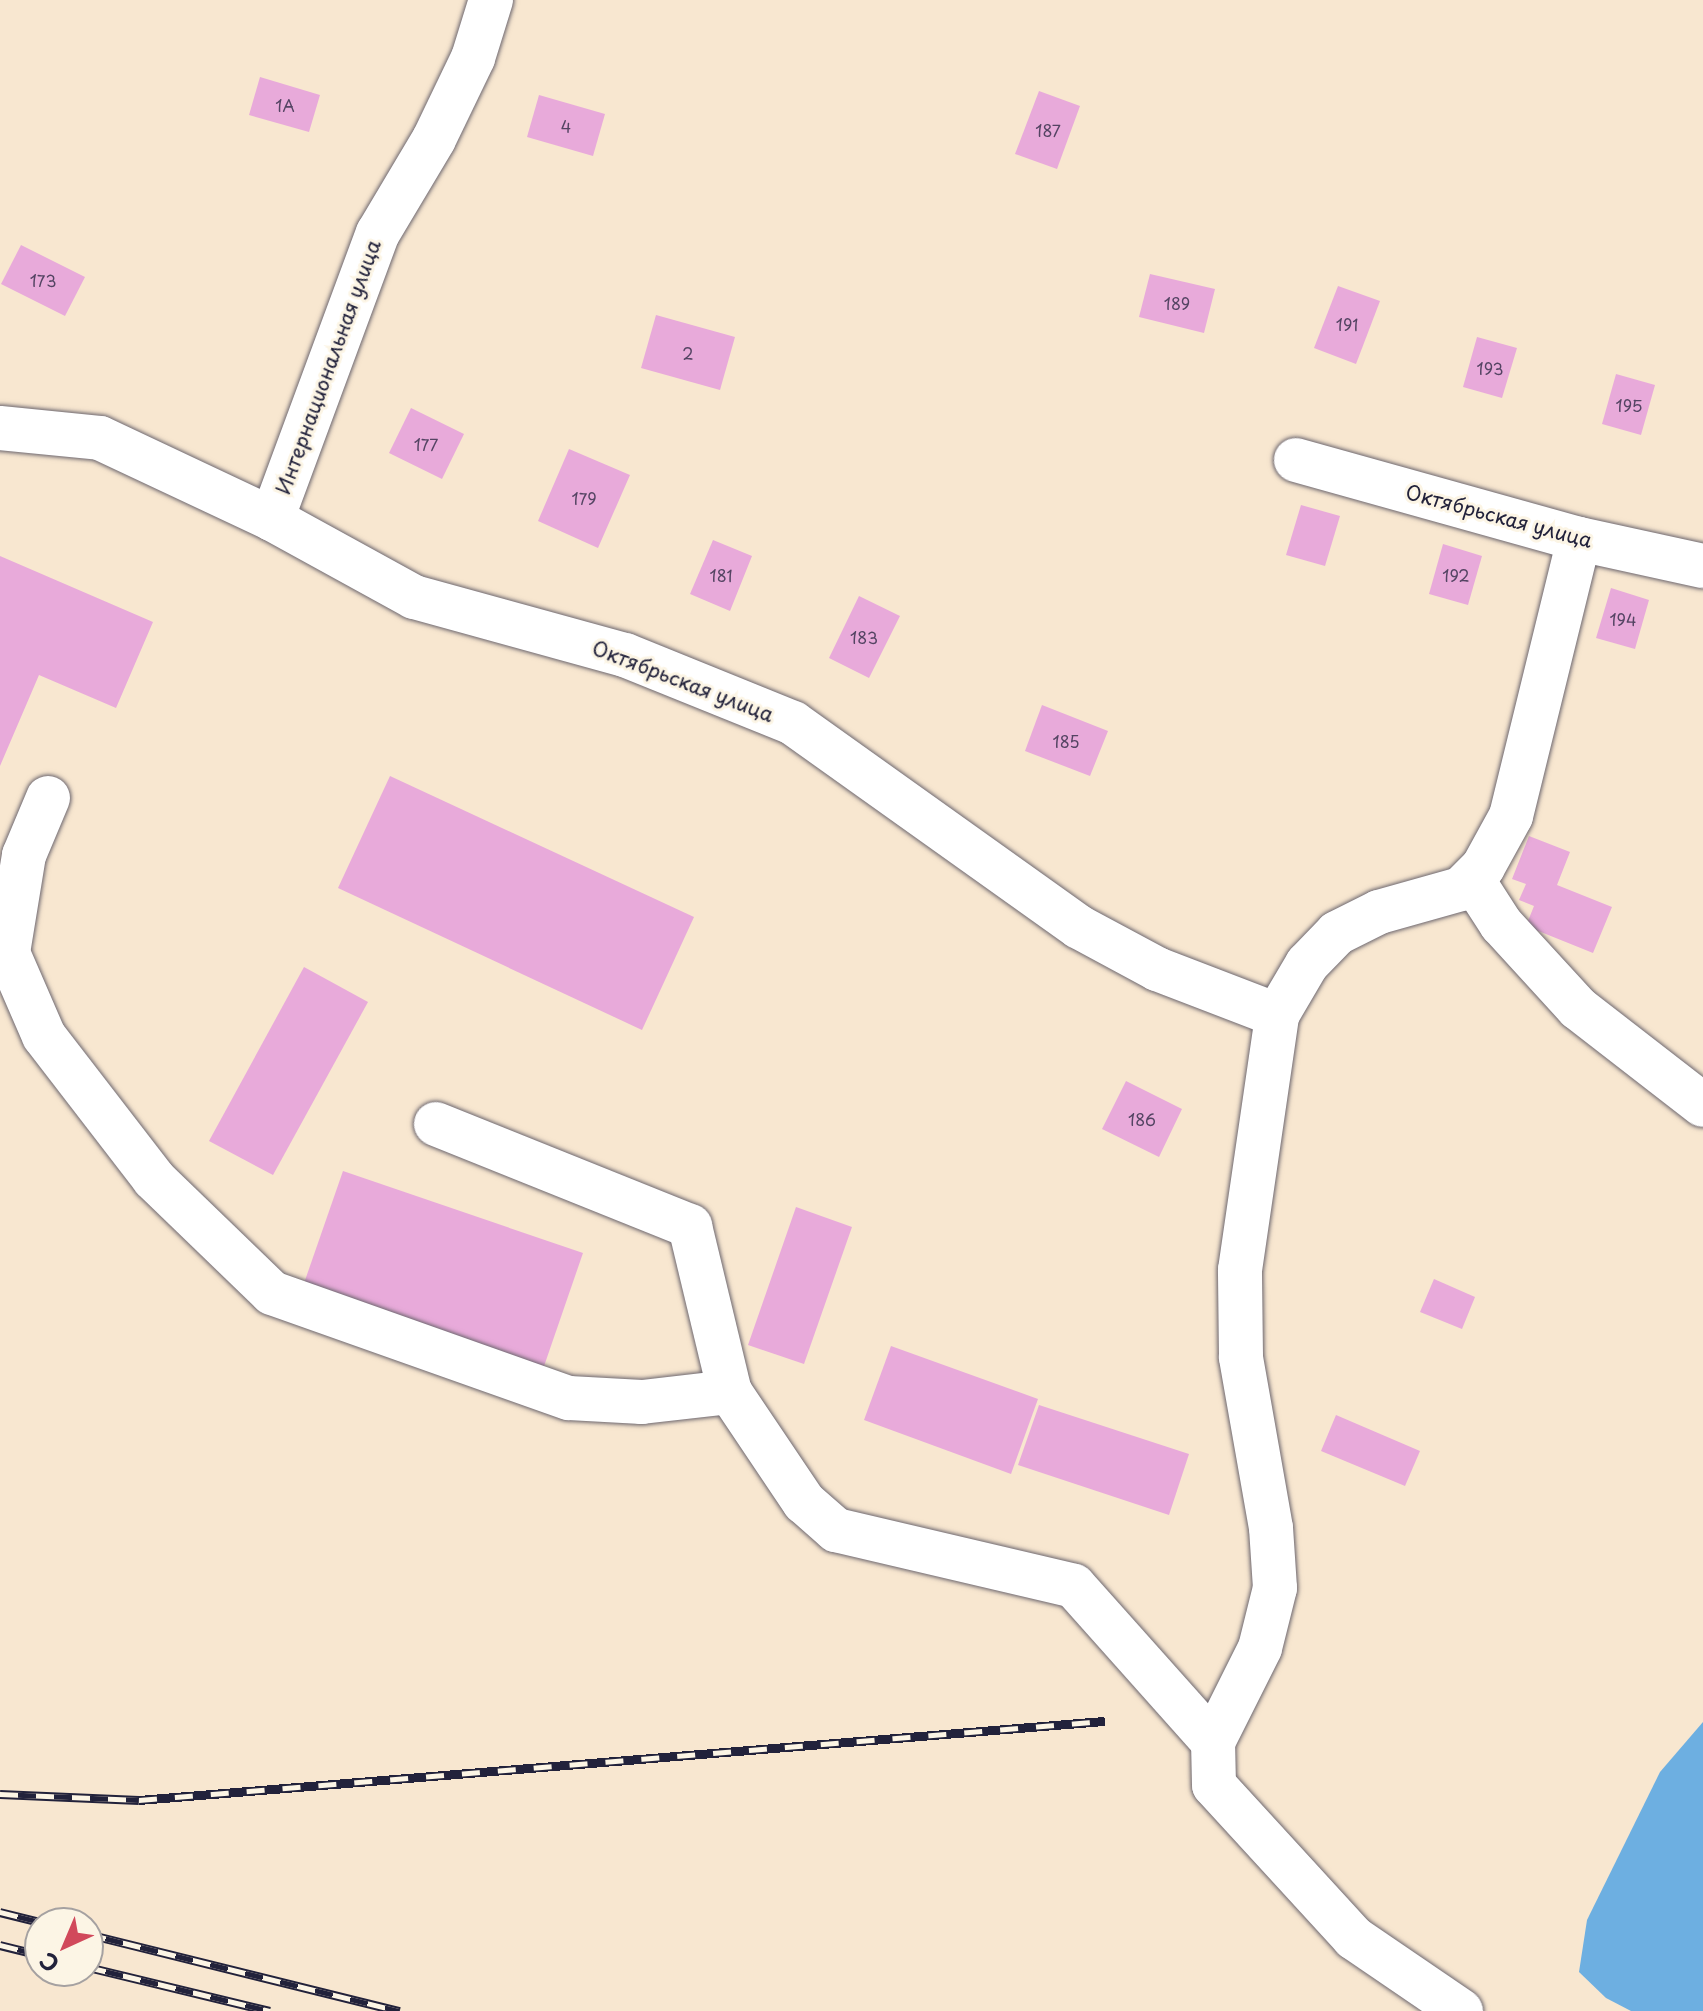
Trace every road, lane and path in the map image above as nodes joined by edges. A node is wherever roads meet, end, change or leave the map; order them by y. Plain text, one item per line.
1 (491, 0) edge
2 (0, 428) edge
3 (1296, 460) dead end
4 (272, 519) junction
5 (1579, 539) junction
6 (1703, 566) edge
7 (48, 798) dead end
8 (1472, 879) junction
9 (1277, 1015) junction
10 (1703, 1105) edge
11 (436, 1124) dead end
12 (730, 1392) junction
13 (1213, 1742) junction
14 (1461, 2011) edge

1 - 4 street, Интернациональная улица
2 - 4 street, Октябрьская улица
3 - 5 street, Октябрьская улица
4 - 9 street, Октябрьская улица
5 - 6 street, Октябрьская улица
5 - 8 street
7 - 12 street
8 - 9 street
8 - 10 street
9 - 13 street
11 - 12 street
12 - 13 street
13 - 14 street

